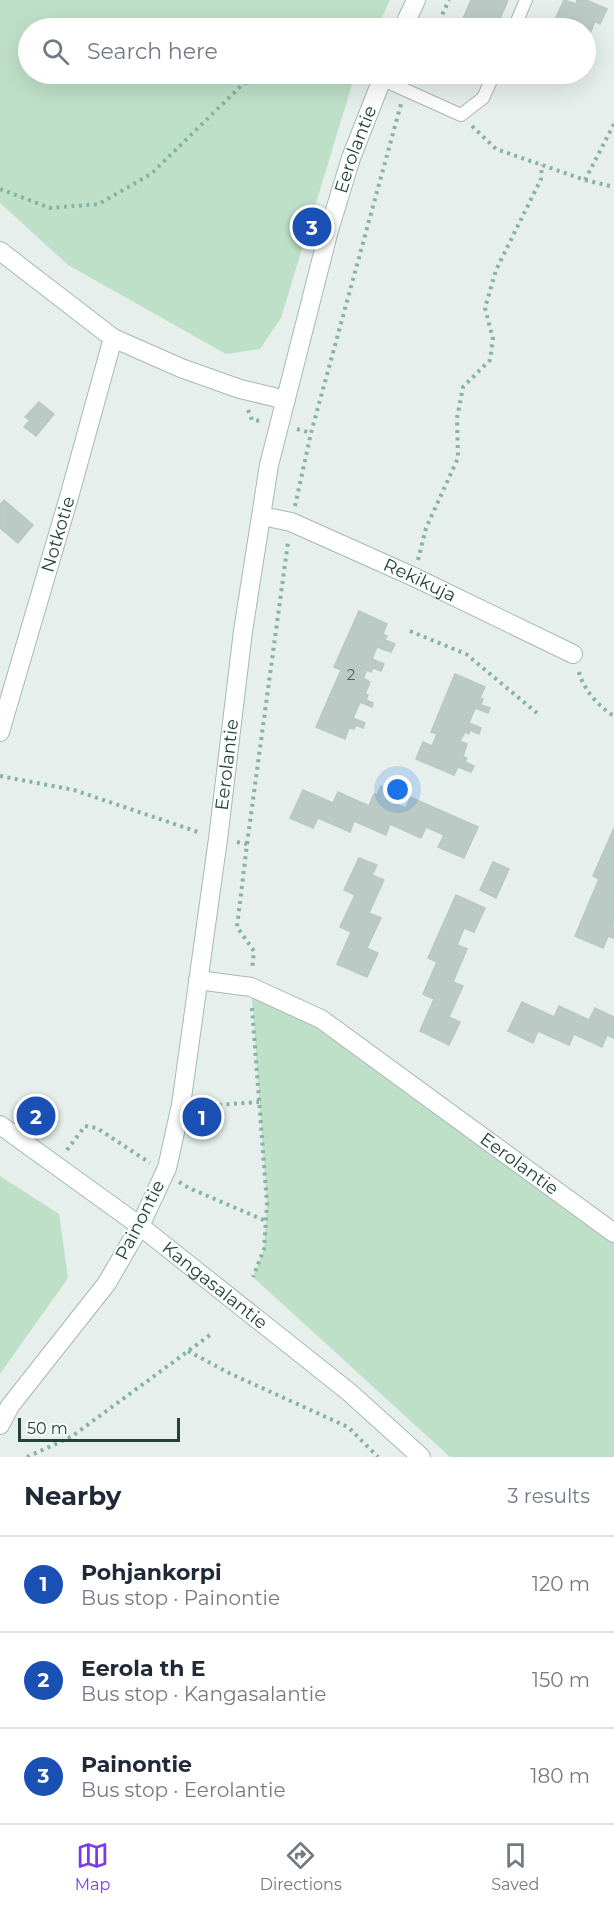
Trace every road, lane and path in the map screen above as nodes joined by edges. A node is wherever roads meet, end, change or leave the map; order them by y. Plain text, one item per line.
1 (416, 0) edge
2 (449, 0) edge
3 (526, 0) edge
4 (408, 18) edge
5 (441, 18) edge
6 (518, 18) edge
7 (243, 84) edge
8 (380, 84) edge
9 (396, 84) edge
10 (489, 84) edge
11 (408, 91) junction
12 (461, 115) junction
13 (614, 124) edge
14 (542, 165) junction
15 (585, 180) junction
16 (614, 187) edge
17 (0, 189) edge
18 (0, 251) edge
19 (113, 338) junction
20 (286, 400) junction
21 (262, 516) junction
22 (291, 522) junction
23 (414, 578) junction
24 (410, 631) dead end
25 (573, 654) joint
26 (537, 713) dead end
27 (614, 716) edge
28 (0, 732) edge
29 (247, 844) dead end
30 (198, 980) junction
31 (259, 1102) dead end
32 (204, 1106) dead end
33 (0, 1125) edge
34 (140, 1226) junction
35 (614, 1233) edge
36 (210, 1335) dead end
37 (188, 1351) junction
38 (0, 1425) edge
39 (27, 1457) edge
40 (378, 1457) edge
41 (421, 1457) edge

1 - 4 street
2 - 5 path
3 - 6 lane
7 - 17 path
8 - 20 street, Eerolantie
9 - 11 lane
10 - 12 lane
11 - 12 lane
11 - 22 path
12 - 14 path
13 - 15 path
14 - 15 path
14 - 23 path
15 - 16 path
18 - 19 street
19 - 20 street
19 - 28 street, Notkotie
20 - 21 street, Eerolantie
21 - 22 street, Rekikuja
21 - 30 street, Eerolantie
22 - 23 street, Rekikuja
22 - 29 path
23 - 25 street, Rekikuja
24 - 26 path
25 - 27 path
30 - 34 street, Painontie
30 - 35 street, Eerolantie
31 - 32 path
33 - 34 street, Kangasalantie
34 - 38 street, Painontie
34 - 41 street, Kangasalantie
36 - 37 path
37 - 39 path
37 - 40 path

